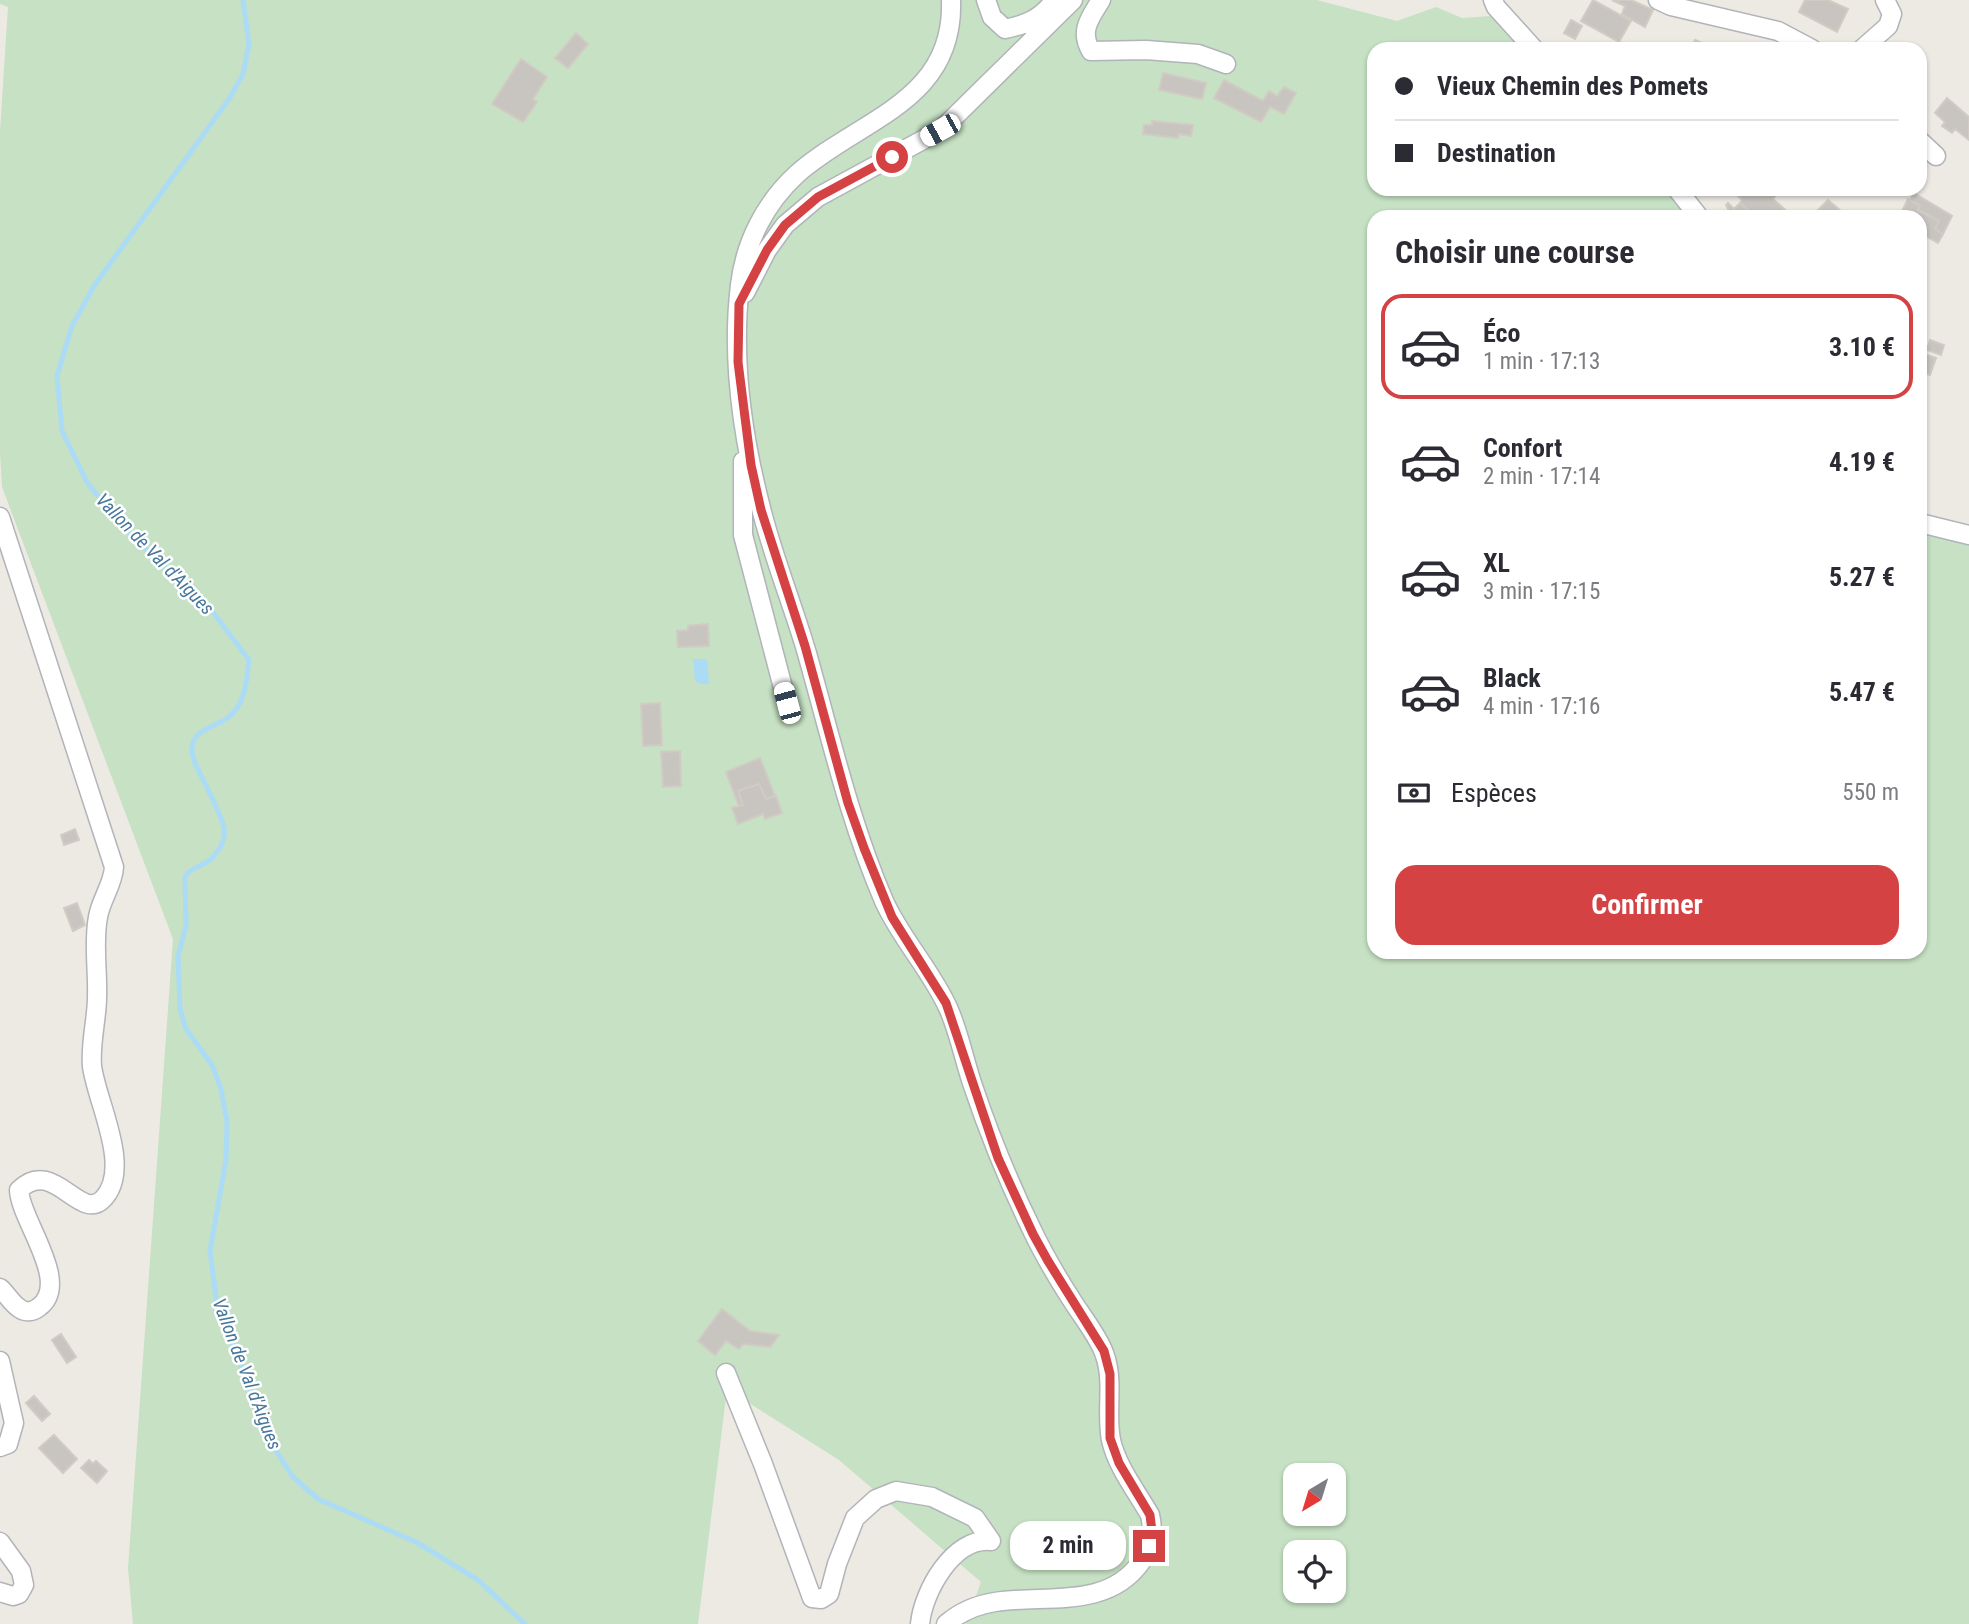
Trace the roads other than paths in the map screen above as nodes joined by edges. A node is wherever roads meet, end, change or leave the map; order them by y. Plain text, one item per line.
1 (951, 0) edge
2 (986, 0) edge
3 (1055, 0) edge
4 (1073, 0) edge
5 (1101, 0) edge
6 (1493, 0) edge
7 (1658, 0) edge
8 (1885, 0) edge
9 (1528, 42) edge
10 (1798, 42) edge
11 (1870, 42) edge
12 (1226, 64) dead end
13 (1927, 148) edge
14 (1936, 156) dead end
15 (1682, 196) edge
16 (1694, 210) edge
17 (739, 304) junction
18 (743, 412) junction
19 (0, 517) edge
20 (1927, 525) edge
21 (1969, 536) edge
22 (787, 703) dead end
23 (0, 1288) edge
24 (0, 1361) edge
25 (726, 1373) dead end
26 (0, 1447) edge
27 (0, 1542) edge
28 (0, 1592) edge
29 (920, 1624) edge
30 (946, 1624) edge

1 - 17 street
2 - 3 street
4 - 17 street
5 - 12 street
6 - 9 street
7 - 10 street
8 - 11 street
13 - 14 street
15 - 16 street
17 - 18 street
18 - 22 street
18 - 30 street
19 - 23 street
20 - 21 street
24 - 26 street
25 - 29 street
27 - 28 street

